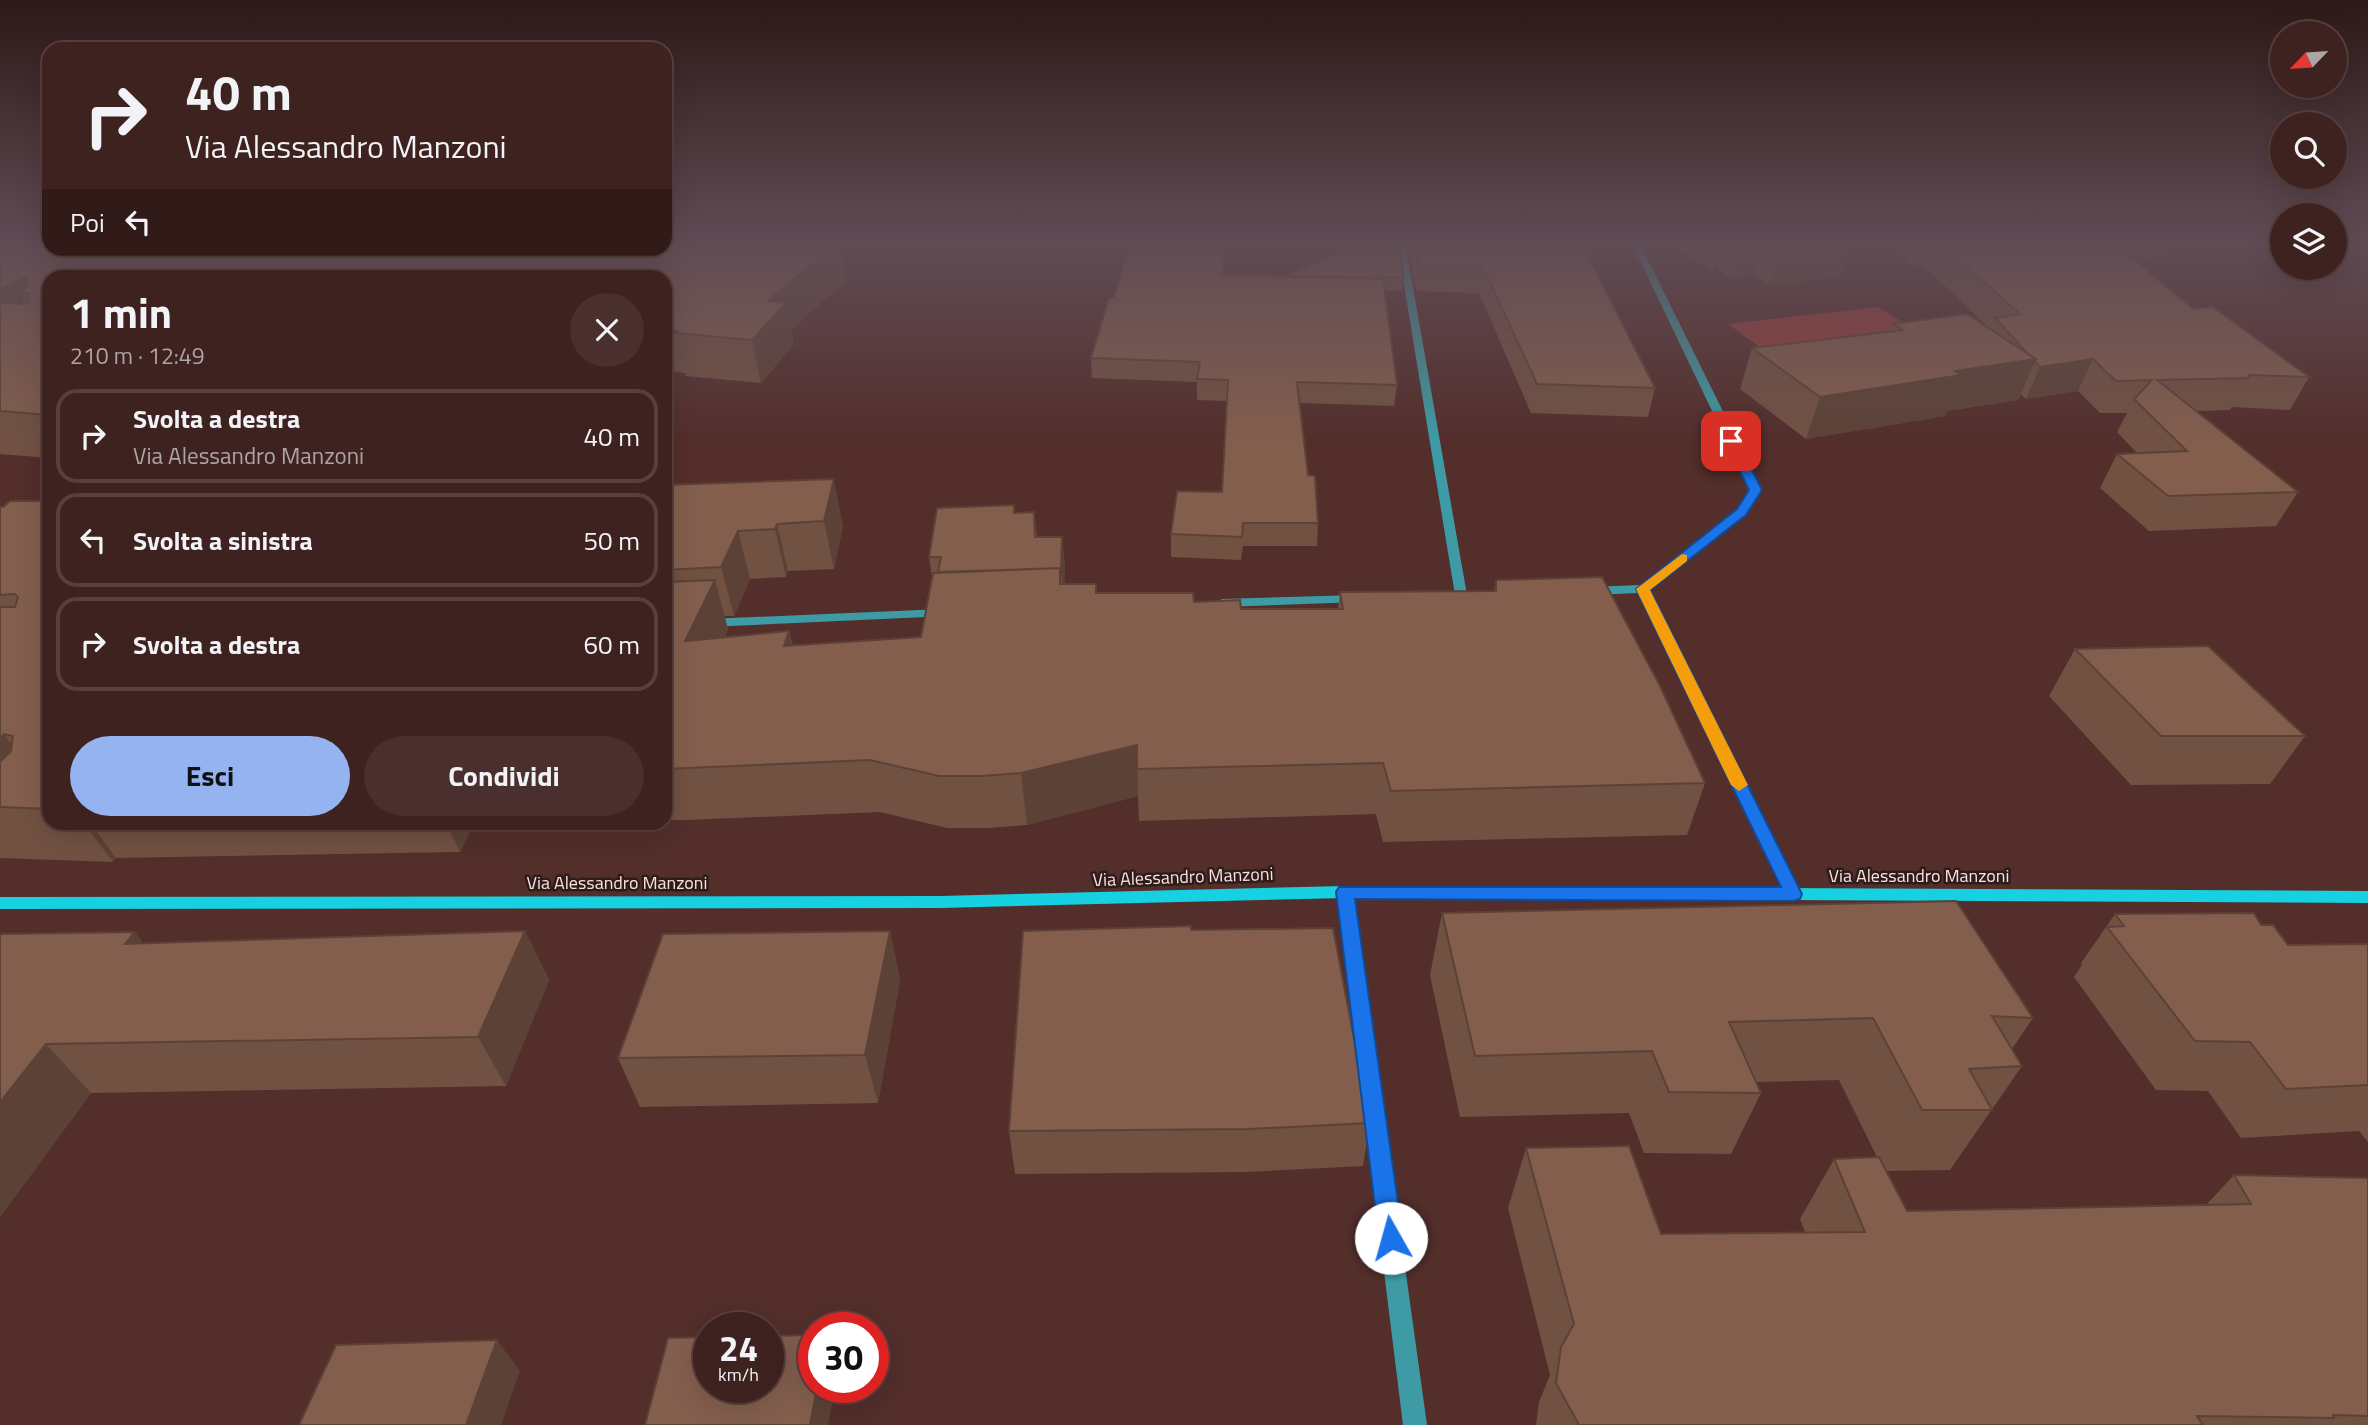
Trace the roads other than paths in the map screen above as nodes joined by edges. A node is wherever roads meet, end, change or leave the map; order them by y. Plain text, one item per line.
1 (1412, 308) edge
2 (1667, 308) edge
3 (1643, 589) junction
4 (1578, 591) edge
5 (1460, 595) edge
6 (1364, 598) edge
7 (1212, 604) edge
8 (950, 613) edge
9 (692, 623) edge
10 (1345, 892) junction
11 (1793, 894) junction
12 (2368, 897) edge
13 (0, 903) edge
14 (1415, 1425) edge

1 - 5 street
2 - 3 street
3 - 4 street
3 - 11 street
6 - 7 street
8 - 9 street
10 - 11 main road, Via Alessandro Manzoni
10 - 13 main road, Via Alessandro Manzoni
10 - 14 street
11 - 12 main road, Via Alessandro Manzoni

